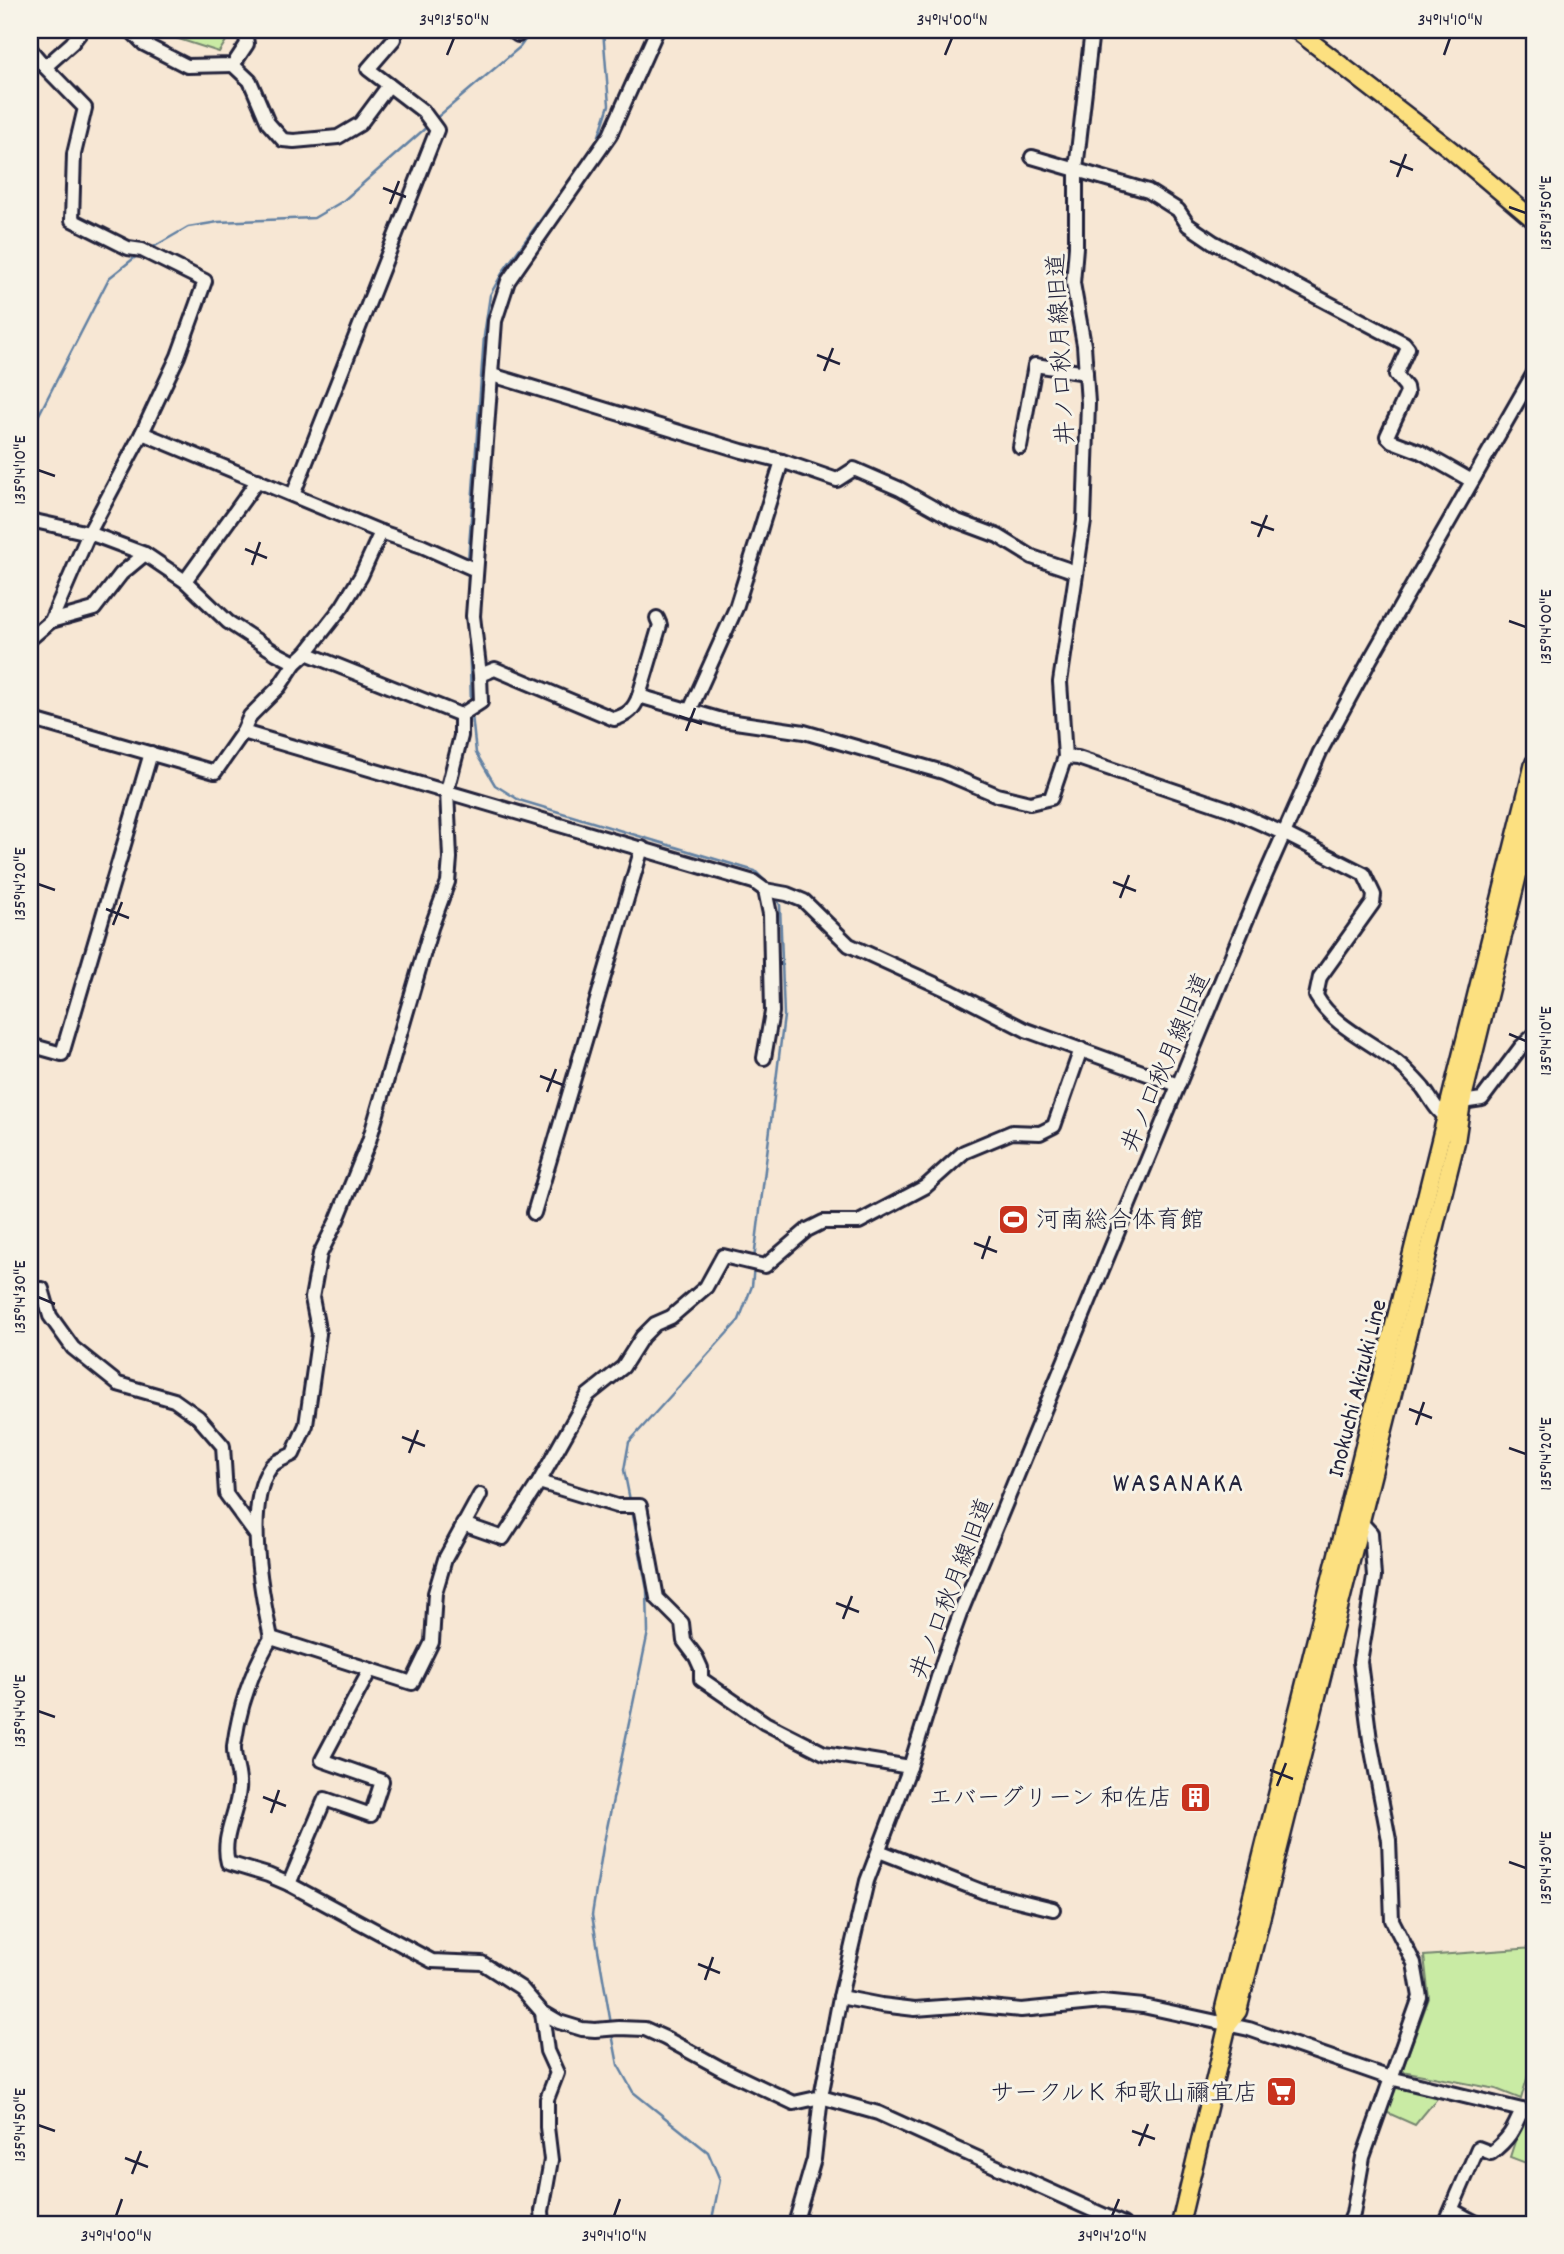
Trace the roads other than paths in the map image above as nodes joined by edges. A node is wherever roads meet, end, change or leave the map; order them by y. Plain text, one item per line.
1 (82, 30) edge
2 (130, 30) edge
3 (245, 30) edge
4 (657, 30) edge
5 (1092, 30) edge
6 (1296, 30) edge
7 (394, 39) dead end
8 (30, 49) edge
9 (233, 65) junction
10 (44, 67) junction
11 (389, 85) junction
12 (1031, 157) dead end
13 (1076, 169) junction
14 (1534, 220) edge
15 (1086, 373) junction
16 (1534, 373) edge
17 (492, 375) junction
18 (142, 433) junction
19 (1020, 447) dead end
20 (782, 461) junction
21 (258, 480) junction
22 (1472, 481) junction
23 (293, 495) junction
24 (30, 520) edge
25 (381, 532) junction
26 (89, 533) junction
27 (145, 554) junction
28 (476, 570) junction
29 (1076, 572) junction
30 (185, 581) junction
31 (657, 618) dead end
32 (51, 621) junction
33 (30, 639) edge
34 (306, 653) junction
35 (295, 663) junction
36 (480, 675) junction
37 (638, 699) junction
38 (691, 710) junction
39 (463, 714) junction
40 (30, 719) edge
41 (243, 732) junction
42 (150, 753) junction
43 (1065, 757) junction
44 (1534, 763) edge
45 (447, 791) junction
46 (1534, 810) edge
47 (1285, 834) junction
48 (642, 848) junction
49 (765, 890) junction
50 (1534, 1035) edge
51 (30, 1045) edge
52 (1081, 1049) junction
53 (764, 1058) dead end
54 (1178, 1086) junction
55 (1462, 1102) junction
56 (1452, 1121) junction
57 (534, 1213) dead end
58 (30, 1289) edge
59 (539, 1482) junction
60 (480, 1495) dead end
61 (1354, 1520) junction
62 (463, 1524) junction
63 (256, 1535) junction
64 (271, 1638) junction
65 (370, 1670) junction
66 (911, 1767) junction
67 (878, 1851) junction
68 (289, 1884) junction
69 (1053, 1909) dead end
70 (840, 1997) junction
71 (542, 2012) junction
72 (1228, 2024) junction
73 (1390, 2078) junction
74 (821, 2097) junction
75 (1522, 2110) junction
76 (1534, 2116) edge
77 (1452, 2210) junction
78 (543, 2224) edge
79 (795, 2224) edge
80 (1124, 2224) edge
81 (1180, 2224) edge
82 (1349, 2224) edge
83 (1445, 2224) edge
84 (1478, 2224) edge

1 - 10 street
2 - 9 street
3 - 9 street
4 - 17 street
5 - 13 street, 井ノ口秋月線旧道
6 - 14 main road
7 - 11 street
8 - 10 street
9 - 11 street
10 - 18 street
11 - 23 street
12 - 13 street
13 - 15 street, 井ノ口秋月線旧道
13 - 22 street
15 - 19 street
15 - 29 street, 井ノ口秋月線旧道
16 - 22 street, 井ノ口秋月線旧道
17 - 20 street
17 - 28 street
18 - 21 street
18 - 26 street
20 - 29 street
20 - 38 street
21 - 23 street
21 - 30 street
22 - 47 street, 井ノ口秋月線旧道
23 - 25 street
24 - 26 street
25 - 28 street
25 - 34 street
26 - 27 street
26 - 32 street
27 - 30 street
27 - 32 street
28 - 36 street
29 - 43 street, 井ノ口秋月線旧道
30 - 35 street
31 - 37 street
32 - 33 street
34 - 35 street
34 - 39 street
35 - 41 street
36 - 37 street
36 - 39 street
37 - 38 street
38 - 43 street
39 - 45 street
40 - 42 street
41 - 42 street
41 - 45 street
42 - 51 street
43 - 47 street
44 - 56 main road, Inokuchi Akizuki Line
45 - 48 street
45 - 63 street
46 - 55 main road, Inokuchi Akizuki Line
47 - 54 street, 井ノ口秋月線旧道
47 - 56 street
48 - 49 street
48 - 57 street
49 - 52 street
49 - 53 street
50 - 55 street
52 - 54 street
52 - 59 street
54 - 66 street, 井ノ口秋月線旧道
55 - 56 main road, Inokuchi Akizuki Line
56 - 61 main road, Inokuchi Akizuki Line
58 - 63 street
59 - 62 street
59 - 66 street
60 - 62 street
61 - 72 main road, Inokuchi Akizuki Line
61 - 73 street
62 - 65 street
63 - 64 street
64 - 65 street
64 - 68 street
65 - 68 street
66 - 67 street, 井ノ口秋月線旧道
67 - 69 street
67 - 70 street, 井ノ口秋月線旧道
68 - 71 street
70 - 72 street
70 - 74 street, 井ノ口秋月線旧道
71 - 74 street
71 - 78 street
72 - 73 street
72 - 81 main road, Inokuchi Akizuki Line
73 - 75 street
73 - 82 street
74 - 79 street, 井ノ口秋月線旧道
74 - 80 street
75 - 76 street
75 - 77 street
77 - 83 street
77 - 84 street

